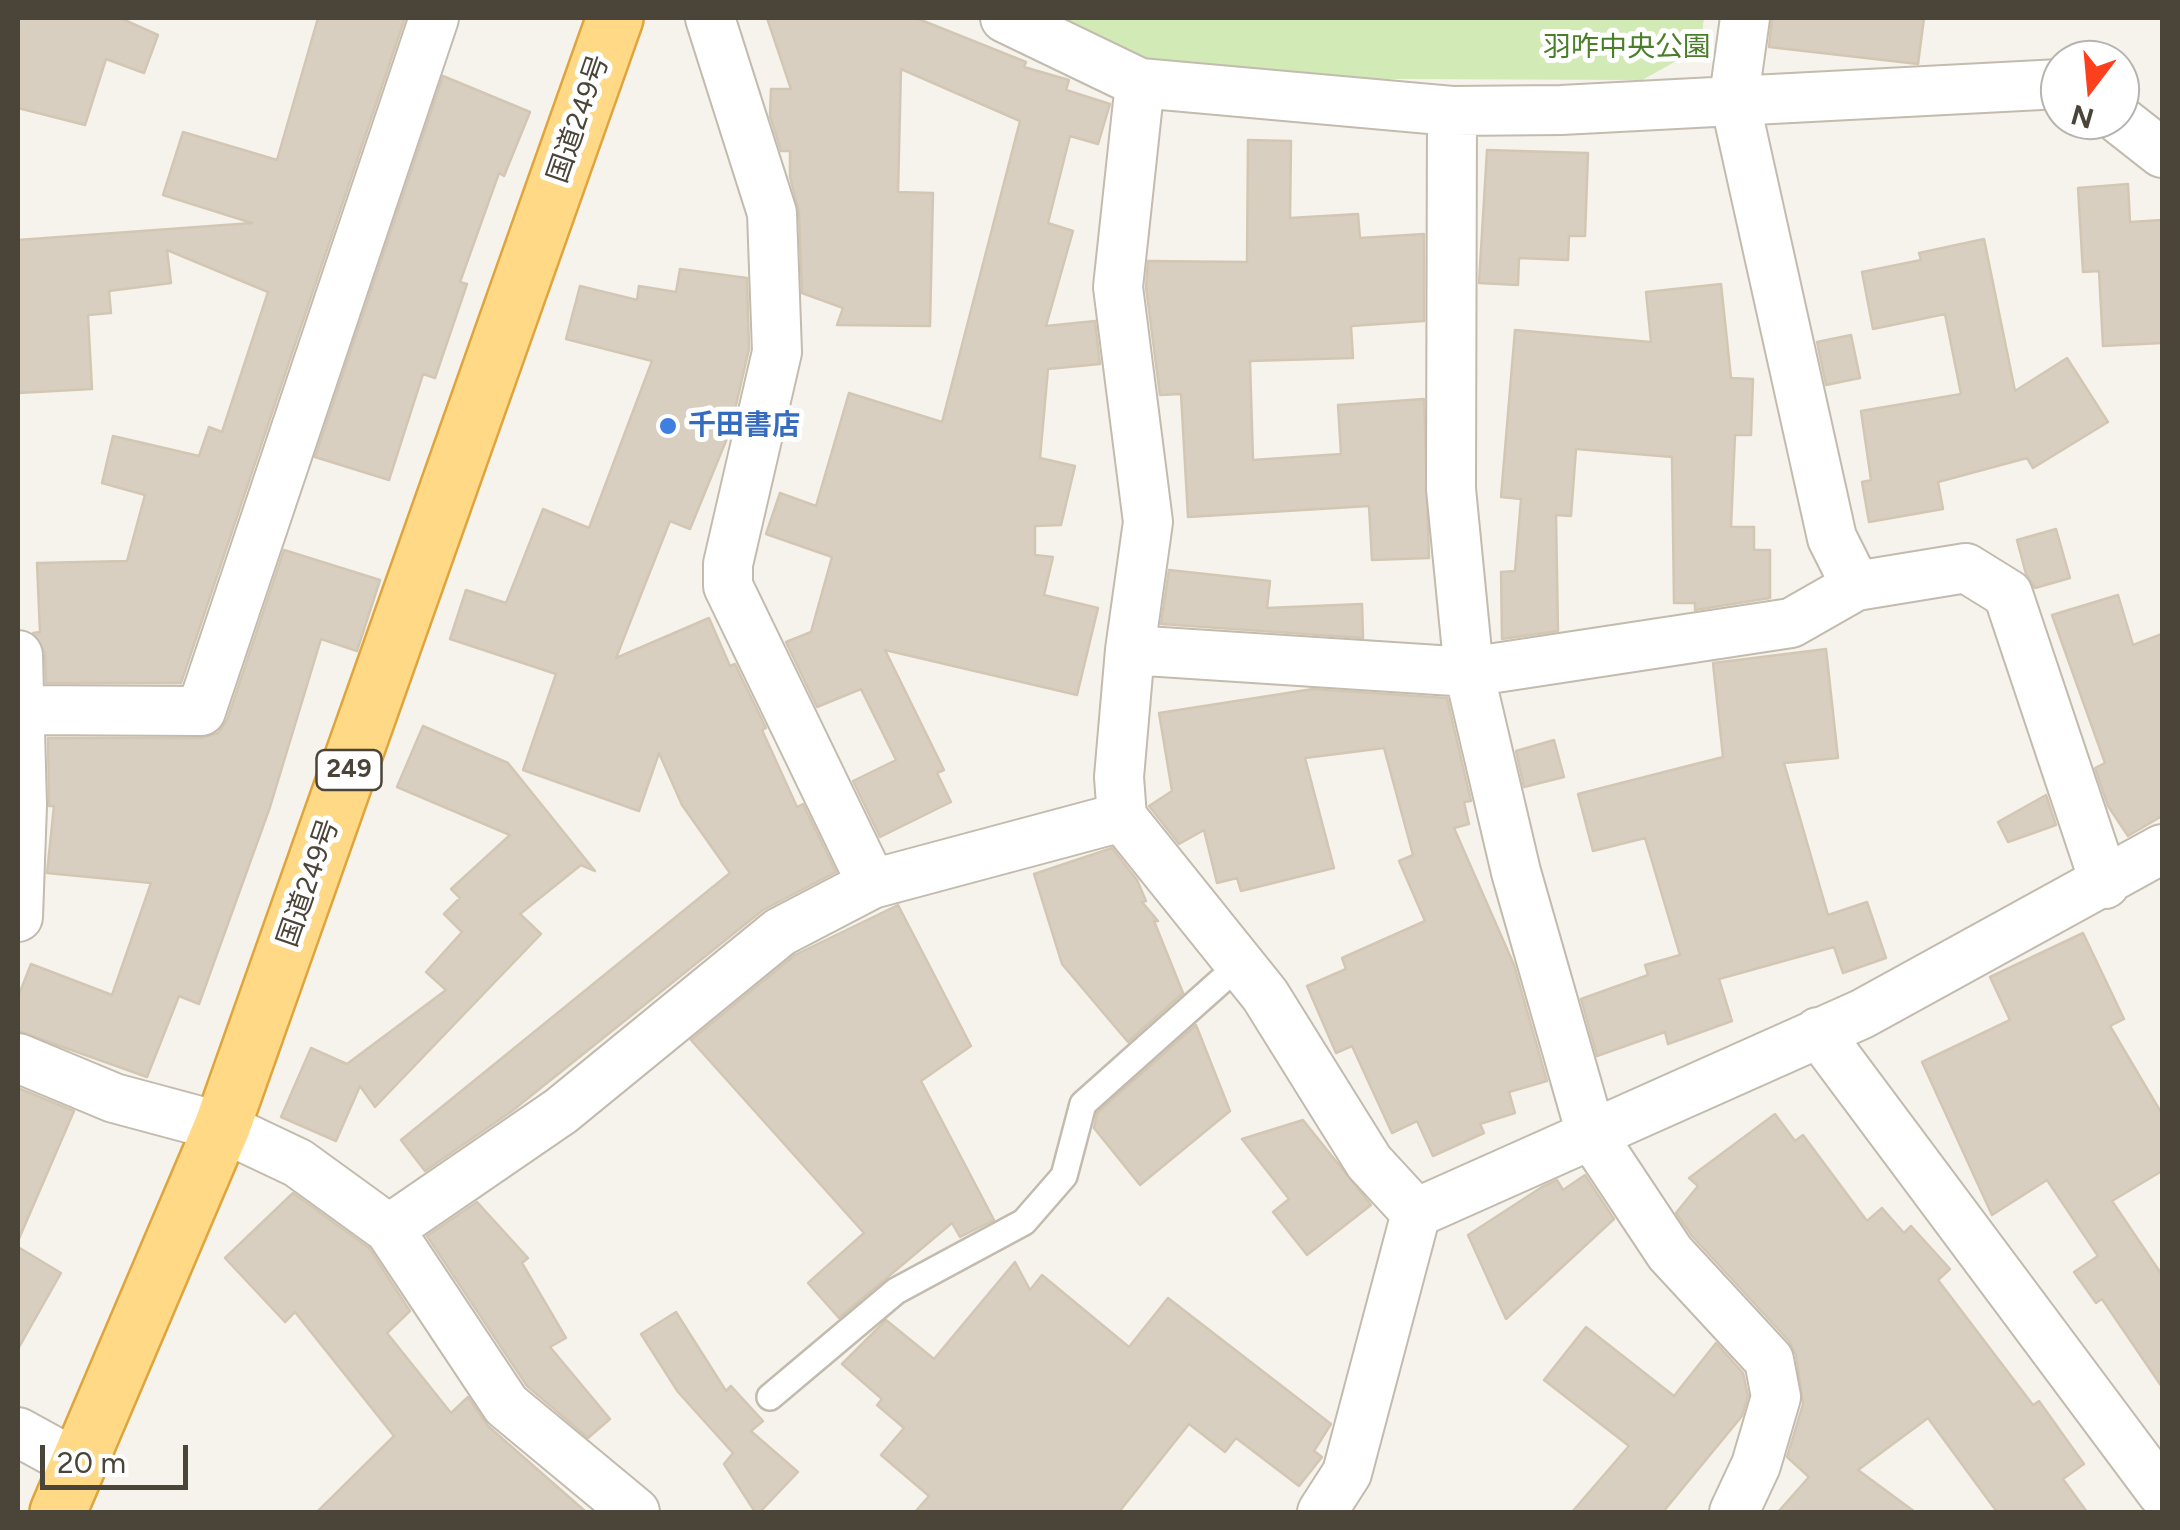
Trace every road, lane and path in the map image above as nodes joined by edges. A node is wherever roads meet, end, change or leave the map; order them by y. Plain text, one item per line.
1 (434, 18) edge
2 (615, 18) edge
3 (710, 18) edge
4 (1005, 18) edge
5 (1745, 18) edge
6 (1140, 83) junction
7 (2040, 85) edge
8 (1734, 98) junction
9 (1452, 110) junction
10 (2140, 136) edge
11 (2162, 153) edge
12 (1856, 586) junction
13 (1130, 650) junction
14 (18, 655) edge
15 (1469, 672) junction
16 (22, 710) junction
17 (20, 803) edge
18 (1122, 816) junction
19 (2162, 849) edge
20 (872, 884) junction
21 (2105, 884) junction
22 (18, 917) edge
23 (1240, 964) junction
24 (1818, 1032) junction
25 (18, 1058) edge
26 (222, 1127) junction
27 (1591, 1134) junction
28 (1416, 1214) junction
29 (390, 1229) junction
30 (770, 1397) dead end
31 (18, 1432) edge
32 (69, 1489) edge
33 (2162, 1493) edge
34 (635, 1512) edge
35 (1322, 1512) edge
36 (1734, 1512) edge

1 - 16 street
2 - 26 highway, 国道249号 / 249
3 - 20 street
4 - 6 street
5 - 8 street
6 - 9 street
6 - 13 street
7 - 8 street
8 - 9 street
8 - 12 street
9 - 15 street
10 - 11 street
12 - 15 street
12 - 21 street
13 - 15 street
13 - 18 street
14 - 16 street
15 - 27 street
16 - 17 street
17 - 22 street
18 - 20 street
18 - 23 street
19 - 21 street
20 - 29 street
21 - 24 street
23 - 28 street
23 - 30 lane
24 - 27 street
24 - 33 street
25 - 26 street
26 - 29 street
26 - 32 highway, 国道249号 / 249
27 - 28 street
27 - 36 street
28 - 35 street
29 - 34 street
31 - 32 street

